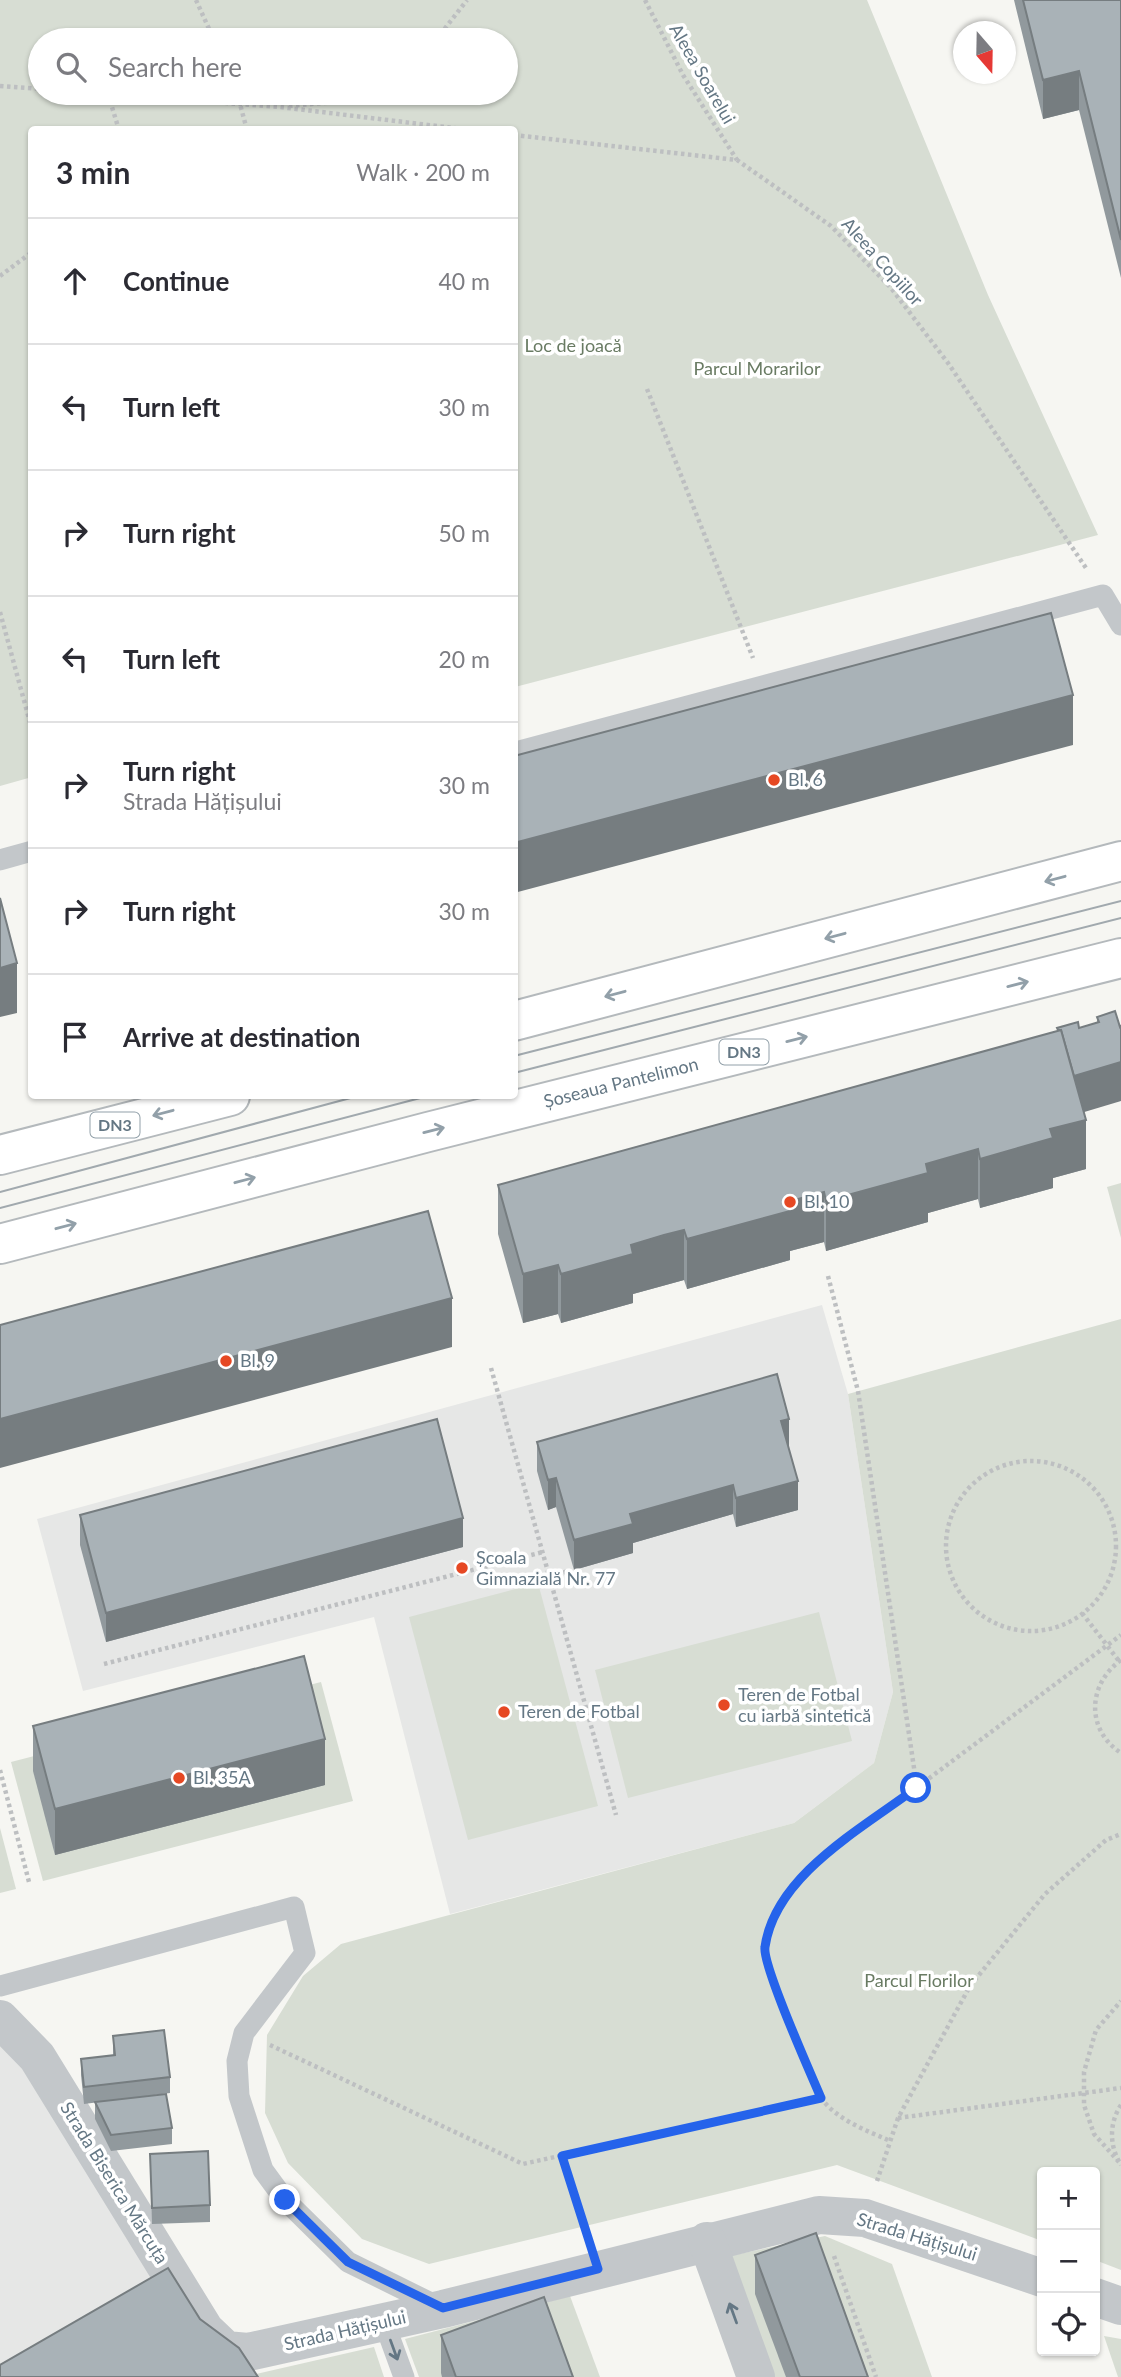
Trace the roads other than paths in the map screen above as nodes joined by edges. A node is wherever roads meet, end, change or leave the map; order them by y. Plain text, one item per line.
1 (1121, 625) edge
2 (518, 751) edge
3 (28, 853) edge
4 (0, 860) edge
5 (1121, 861) edge
6 (1121, 958) edge
7 (518, 1020) edge
8 (218, 1099) edge
9 (0, 1155) edge
10 (0, 1244) edge
11 (0, 1986) edge
12 (0, 2019) edge
13 (707, 2241) junction
14 (1037, 2276) edge
15 (1100, 2299) edge
16 (1121, 2306) edge
17 (443, 2308) junction
18 (384, 2322) junction
19 (226, 2350) joint
20 (404, 2377) edge
21 (756, 2377) edge

1 - 2 lane
3 - 4 lane
5 -> 7 main road
10 -> 6 main road, Șoseaua Pantelimon / DN3
8 -> 9 main road, DN3
11 - 17 lane
12 - 19 street, Strada Biserica Mărcuța
13 - 14 street, Strada Hățișului
13 - 17 street, Strada Hățișului
21 -> 13 street
15 - 16 street
17 - 18 street, Strada Hățișului
18 - 19 street, Strada Hățișului
18 -> 20 lane

